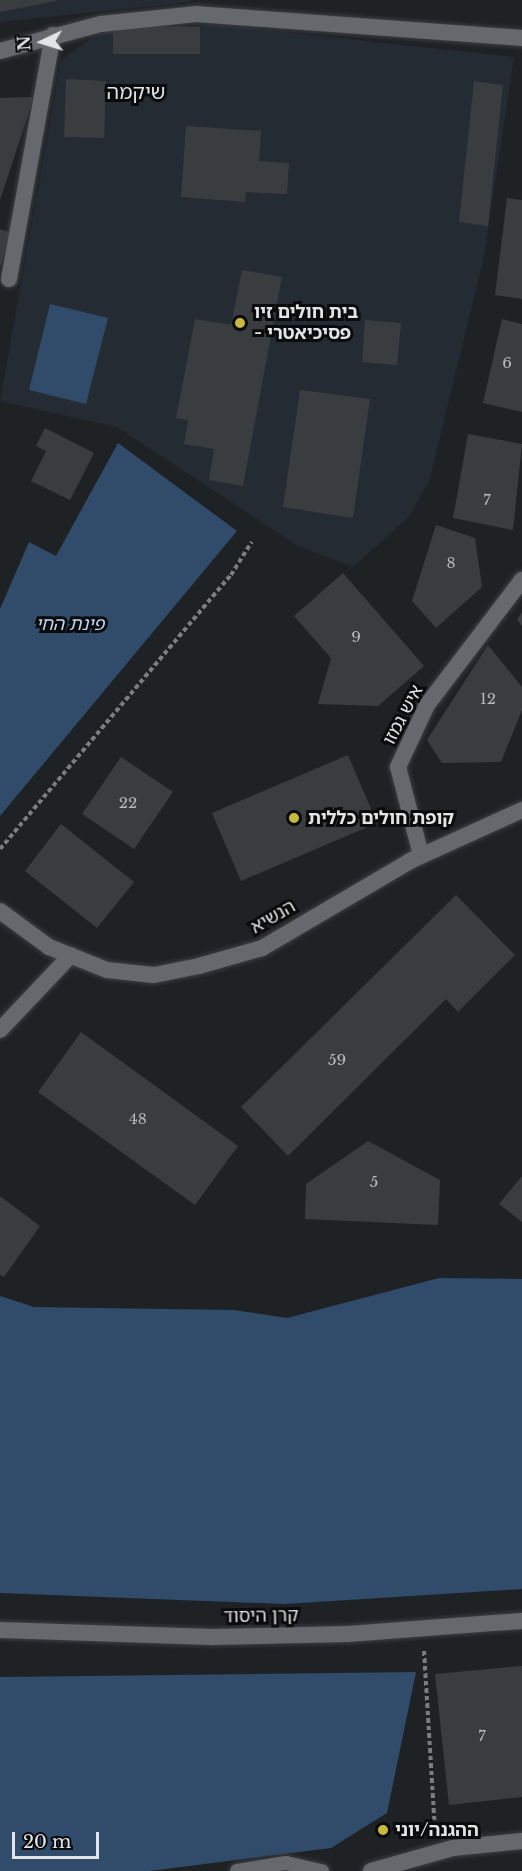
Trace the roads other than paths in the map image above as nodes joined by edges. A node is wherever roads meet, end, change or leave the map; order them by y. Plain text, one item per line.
1 (53, 34) junction
2 (522, 38) edge
3 (0, 51) edge
4 (9, 279) dead end
5 (522, 580) edge
6 (522, 810) edge
7 (421, 855) junction
8 (0, 911) edge
9 (71, 956) junction
10 (0, 1029) edge
11 (522, 1621) edge
12 (0, 1630) edge
13 (522, 1841) edge
14 (237, 1871) edge
15 (322, 1871) edge
16 (371, 1871) edge

1 - 2 street
1 - 3 street
1 - 4 street
5 - 7 street, איש גמזו
6 - 7 street, הנשיא
7 - 9 street, הנשיא
8 - 9 street, הנשיא
9 - 10 street
11 - 12 street, קרן היסוד
13 - 16 street
14 - 15 lane

